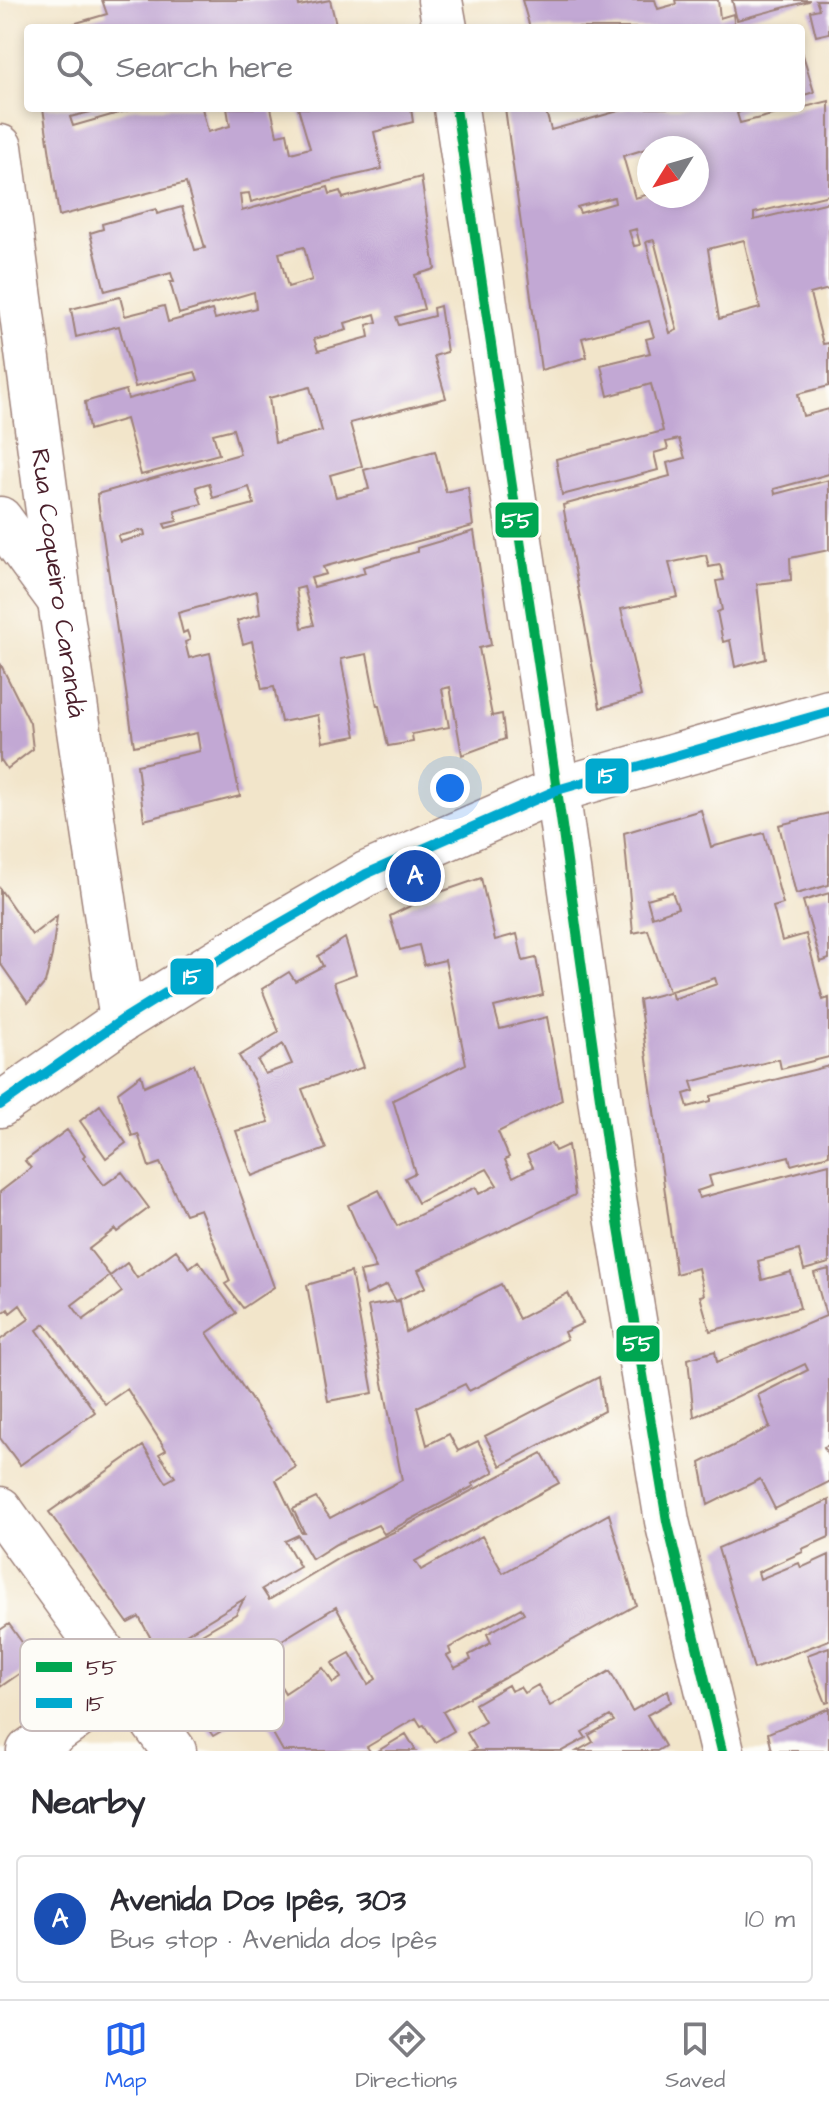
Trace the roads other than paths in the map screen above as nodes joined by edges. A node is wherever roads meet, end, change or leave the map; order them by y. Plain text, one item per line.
1 (440, 0) edge
2 (444, 24) edge
3 (457, 112) edge
4 (0, 147) edge
5 (0, 519) edge
6 (60, 602) junction
7 (829, 712) edge
8 (557, 790) junction
9 (122, 1020) junction
10 (0, 1105) edge
11 (0, 1509) edge
12 (93, 1639) edge
13 (57, 1731) edge
14 (160, 1731) edge
15 (29, 1751) edge
16 (174, 1751) edge
17 (722, 1751) edge

1 - 2 street
3 - 8 street
4 - 6 street, Rua Coqueiro Carandá
5 - 6 street
6 - 9 street, Rua Coqueiro Carandá
7 - 8 street
8 - 9 street
8 - 17 street
9 - 10 street
11 - 12 street
13 - 15 street
14 - 16 street

